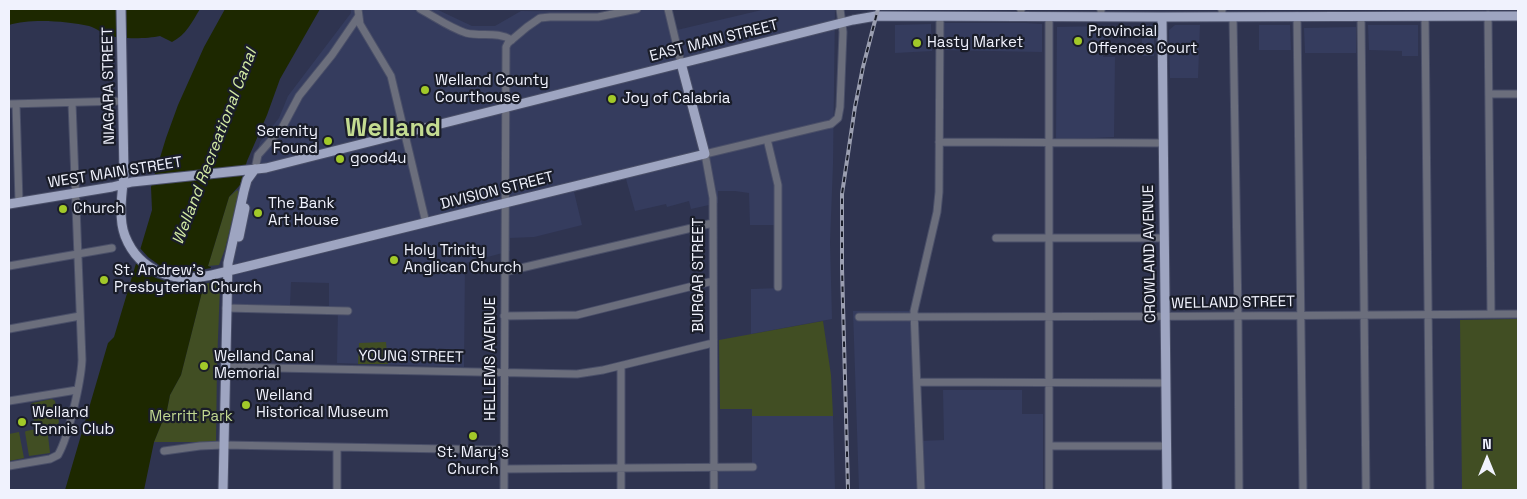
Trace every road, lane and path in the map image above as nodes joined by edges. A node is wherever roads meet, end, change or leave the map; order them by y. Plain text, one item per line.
1 (121, 9) edge
2 (420, 9) edge
3 (637, 9) edge
4 (668, 9) edge
5 (840, 9) edge
6 (1285, 12) edge
7 (1478, 12) edge
8 (358, 13) edge
9 (1021, 13) edge
10 (1101, 13) edge
11 (1222, 13) edge
12 (1356, 14) edge
13 (1488, 15) junction
14 (940, 16) junction
15 (1049, 16) junction
16 (1297, 16) junction
17 (1426, 16) junction
18 (1518, 16) edge
19 (1162, 17) junction
20 (1234, 17) junction
21 (842, 24) junction
22 (512, 40) junction
23 (724, 52) junction
24 (681, 64) junction
25 (688, 85) junction
26 (1489, 94) junction
27 (1518, 94) edge
28 (123, 101) junction
29 (72, 103) junction
30 (12, 104) edge
31 (505, 108) junction
32 (403, 133) junction
33 (767, 139) junction
34 (940, 142) junction
35 (1049, 143) junction
36 (1162, 143) junction
37 (705, 154) junction
38 (255, 169) junction
39 (123, 188) junction
40 (75, 193) junction
41 (20, 202) junction
42 (9, 204) edge
43 (504, 204) junction
44 (426, 223) junction
45 (713, 223) junction
46 (996, 238) dead end
47 (1049, 238) junction
48 (1164, 238) junction
49 (112, 248) dead end
50 (78, 253) junction
51 (9, 266) edge
52 (228, 271) junction
53 (504, 272) junction
54 (713, 281) junction
55 (778, 287) dead end
56 (226, 308) junction
57 (348, 311) dead end
58 (1429, 314) junction
59 (1491, 314) junction
60 (1518, 314) edge
61 (1238, 315) junction
62 (1364, 315) junction
63 (80, 316) junction
64 (504, 316) junction
65 (1301, 316) junction
66 (859, 317) dead end
67 (916, 317) junction
68 (1050, 317) junction
69 (1166, 317) junction
70 (9, 329) edge
71 (713, 343) junction
72 (621, 366) junction
73 (225, 367) junction
74 (504, 372) junction
75 (1050, 381) junction
76 (918, 382) junction
77 (1166, 383) junction
78 (77, 390) junction
79 (9, 401) edge
80 (223, 445) junction
81 (1050, 446) junction
82 (1167, 446) junction
83 (337, 448) junction
84 (164, 450) dead end
85 (504, 450) junction
86 (9, 466) edge
87 (754, 467) dead end
88 (714, 468) junction
89 (504, 469) junction
90 (621, 469) junction
91 (223, 490) edge
92 (337, 490) edge
93 (504, 490) edge
94 (621, 490) edge
95 (714, 490) edge
96 (921, 490) edge
97 (1049, 490) edge
98 (1167, 490) edge
99 (1239, 490) edge
100 (1303, 490) edge
101 (1366, 490) edge
102 (1430, 490) edge

1 - 28 main road, NIAGARA STREET
2 - 22 street
3 - 22 street
4 - 24 street
5 - 21 street, DIVISION STREET
6 - 16 main road, EAST MAIN STREET
6 - 20 main road, EAST MAIN STREET
7 - 13 main road, EAST MAIN STREET
7 - 17 main road, EAST MAIN STREET
8 - 32 street
8 - 38 street
9 - 14 main road, EAST MAIN STREET
9 - 15 main road, EAST MAIN STREET
10 - 15 main road, EAST MAIN STREET
10 - 19 main road, EAST MAIN STREET
11 - 19 main road, EAST MAIN STREET
11 - 20 main road, EAST MAIN STREET
12 - 16 main road, EAST MAIN STREET
12 - 17 main road, EAST MAIN STREET
12 - 62 street
13 - 18 main road, EAST MAIN STREET
13 - 26 street
14 - 21 main road, EAST MAIN STREET
14 - 34 street
15 - 35 street
16 - 65 street
17 - 58 street
19 - 36 main road, CROWLAND AVENUE
20 - 61 street
21 - 23 main road, EAST MAIN STREET
21 - 33 street, DIVISION STREET
22 - 31 street, HELLEMS AVENUE
23 - 24 main road, EAST MAIN STREET
23 - 25 main road
24 - 25 main road, BURGAR STREET
24 - 31 main road, EAST MAIN STREET
25 - 37 main road, BURGAR STREET
26 - 27 street
26 - 59 street
28 - 29 street
28 - 39 main road, NIAGARA STREET
29 - 30 street
29 - 40 street
30 - 41 street
31 - 32 main road, EAST MAIN STREET
31 - 43 street, HELLEMS AVENUE
32 - 38 main road, EAST MAIN STREET
32 - 44 street
33 - 37 street, DIVISION STREET
33 - 55 street
34 - 35 street
34 - 67 street
35 - 36 street
35 - 47 street
36 - 48 main road, CROWLAND AVENUE
37 - 43 main road, DIVISION STREET
37 - 45 street, BURGAR STREET
38 - 39 main road, WEST MAIN STREET
38 - 52 main road
39 - 40 main road, WEST MAIN STREET
39 - 52 main road, DIVISION STREET
40 - 41 main road, WEST MAIN STREET
40 - 50 street
41 - 42 main road, WEST MAIN STREET
43 - 44 main road, DIVISION STREET
43 - 53 street, HELLEMS AVENUE
44 - 52 main road, DIVISION STREET
45 - 53 street
45 - 54 street, BURGAR STREET
46 - 47 street
47 - 48 street
47 - 68 street
48 - 69 main road, CROWLAND AVENUE
49 - 50 street
50 - 51 street
50 - 63 street
52 - 56 main road
53 - 64 street, HELLEMS AVENUE
54 - 64 street
54 - 71 street, BURGAR STREET
56 - 57 street
56 - 73 main road
58 - 59 street, WELLAND STREET
58 - 62 street, WELLAND STREET
58 - 102 street
59 - 60 street, WELLAND STREET
61 - 65 street, WELLAND STREET
61 - 69 street, WELLAND STREET
61 - 99 street
62 - 65 street, WELLAND STREET
62 - 101 street
63 - 70 street
63 - 78 street
64 - 74 street, HELLEMS AVENUE
65 - 100 street
66 - 67 street, WELLAND STREET
67 - 68 street, WELLAND STREET
67 - 76 street
68 - 69 street, WELLAND STREET
68 - 75 street
69 - 77 main road, CROWLAND AVENUE
71 - 72 street, YOUNG STREET
71 - 88 street, BURGAR STREET
72 - 74 street, YOUNG STREET
72 - 90 street
73 - 74 street, YOUNG STREET
73 - 80 main road
74 - 85 street, HELLEMS AVENUE
75 - 76 street
75 - 77 street
75 - 81 street
76 - 96 street
77 - 82 main road, CROWLAND AVENUE
78 - 79 street
78 - 86 street
80 - 83 street
80 - 84 street
80 - 91 main road
81 - 82 street
81 - 97 street
82 - 98 main road, CROWLAND AVENUE
83 - 85 street
83 - 92 street
85 - 89 street, HELLEMS AVENUE
87 - 88 street
88 - 90 street
88 - 95 street, BURGAR STREET
89 - 90 street
89 - 93 street, HELLEMS AVENUE
90 - 94 street

